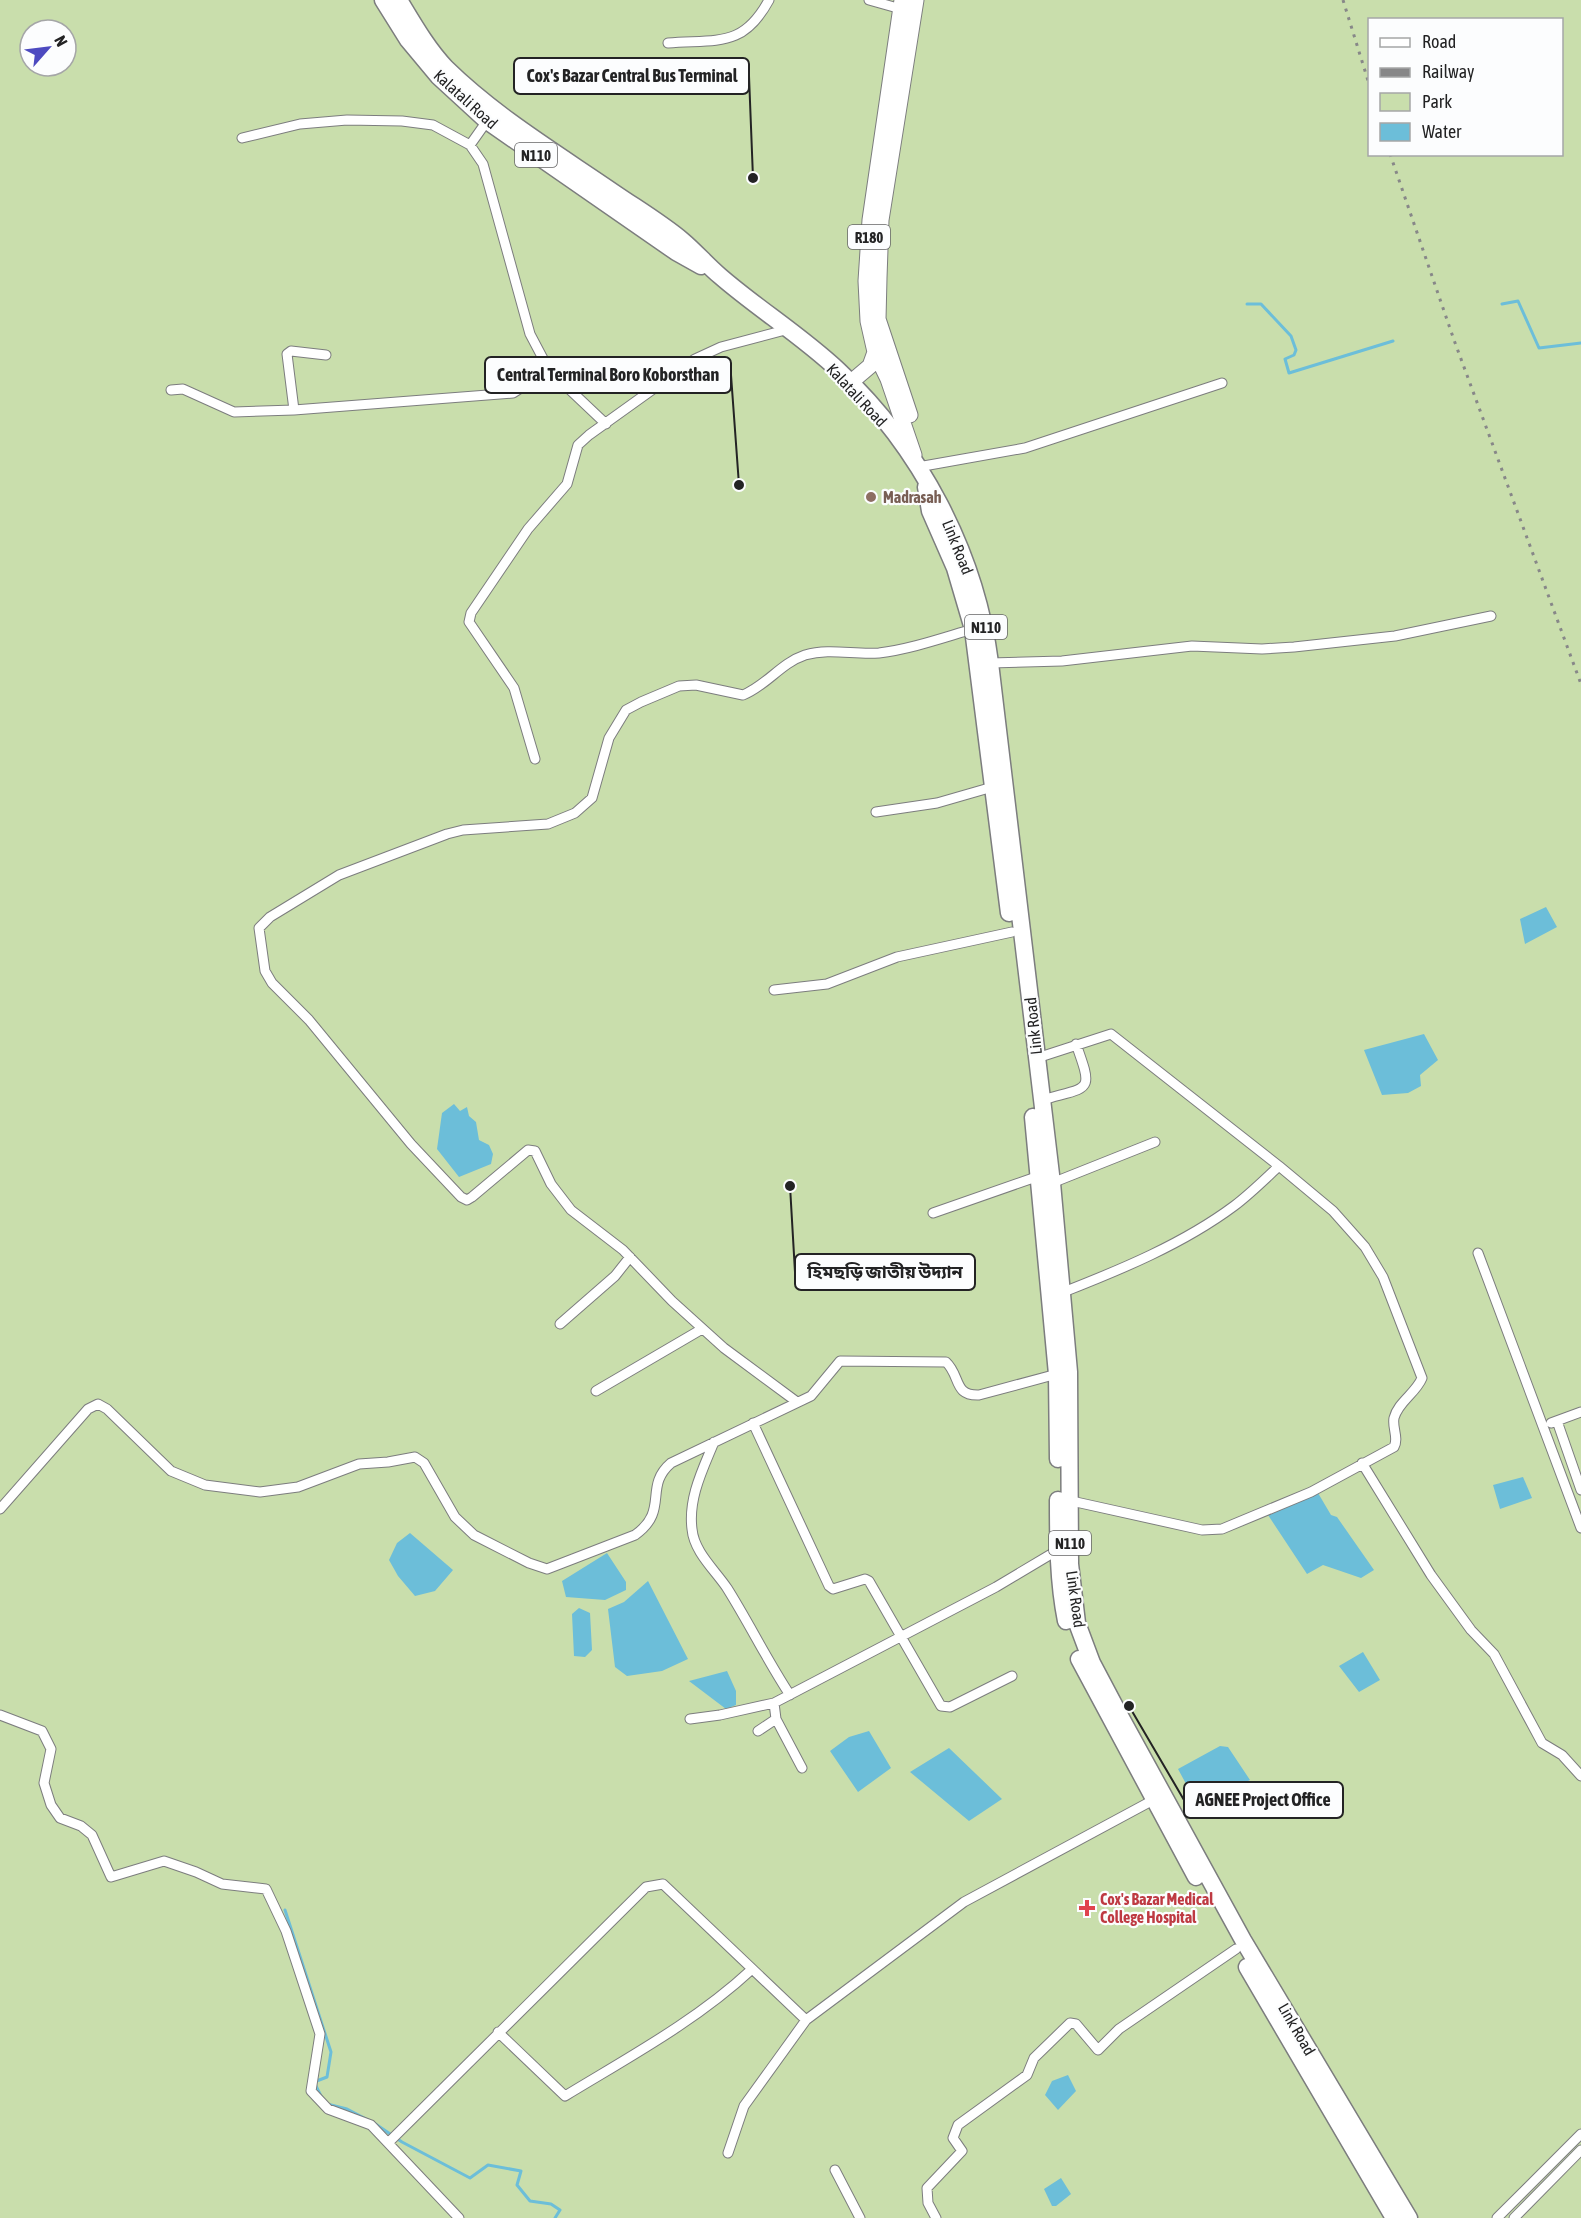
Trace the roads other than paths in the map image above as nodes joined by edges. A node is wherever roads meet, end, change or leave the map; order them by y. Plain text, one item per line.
1 (383, 0) edge
2 (399, 0) edge
3 (769, 0) edge
4 (869, 0) edge
5 (916, 0) edge
6 (902, 4) edge
7 (668, 43) dead end
8 (487, 121) junction
9 (242, 138) dead end
10 (470, 145) junction
11 (720, 276) junction
12 (789, 329) junction
13 (875, 352) junction
14 (326, 355) dead end
15 (549, 370) junction
16 (850, 382) junction
17 (1222, 383) dead end
18 (171, 390) dead end
19 (294, 410) junction
20 (606, 424) junction
21 (921, 474) junction
22 (1491, 616) dead end
23 (974, 629) junction
24 (990, 663) junction
25 (535, 759) dead end
26 (998, 786) junction
27 (876, 812) dead end
28 (1012, 932) junction
29 (774, 990) dead end
30 (1076, 1044) junction
31 (1037, 1058) junction
32 (1042, 1100) junction
33 (1155, 1142) dead end
34 (1279, 1166) junction
35 (1045, 1180) junction
36 (933, 1213) dead end
37 (1478, 1253) dead end
38 (630, 1257) junction
39 (1061, 1293) junction
40 (560, 1324) dead end
41 (702, 1329) junction
42 (1057, 1374) junction
43 (596, 1391) dead end
44 (797, 1402) junction
45 (1581, 1412) edge
46 (1557, 1421) junction
47 (753, 1423) junction
48 (1544, 1426) junction
49 (714, 1442) junction
50 (1362, 1463) junction
51 (1581, 1490) edge
52 (1064, 1500) junction
53 (0, 1509) edge
54 (1581, 1528) edge
55 (1058, 1550) junction
56 (901, 1635) junction
57 (1012, 1676) dead end
58 (790, 1695) junction
59 (774, 1703) junction
60 (0, 1715) edge
61 (690, 1719) dead end
62 (776, 1719) junction
63 (758, 1731) dead end
64 (802, 1768) dead end
65 (1581, 1776) edge
66 (1159, 1797) junction
67 (1236, 1949) junction
68 (751, 1970) junction
69 (806, 2020) junction
70 (498, 2032) junction
71 (1581, 2134) edge
72 (389, 2142) junction
73 (1581, 2151) edge
74 (728, 2153) dead end
75 (835, 2170) dead end
76 (459, 2218) edge
77 (860, 2218) edge
78 (936, 2218) edge
79 (1394, 2218) edge
80 (1409, 2218) edge
81 (1497, 2218) edge
82 (1514, 2218) edge

1 - 8 highway, Kalatali Road / N110
2 - 11 highway, Kalatali Road / N110
3 - 7 street
4 - 6 street
5 - 21 main road, R180
6 - 13 main road, R180
8 - 10 street
8 - 11 highway, Kalatali Road / N110
9 - 10 street
10 - 15 street
11 - 12 highway, Kalatali Road / N110
12 - 16 highway, Kalatali Road / N110
12 - 20 street
13 - 16 main road
13 - 21 main road, R180
14 - 19 street
15 - 19 street
15 - 20 street
16 - 21 highway, Kalatali Road / N110
17 - 21 street
18 - 19 street
20 - 25 street
21 - 23 highway, Link Road / N110
21 - 24 highway, Link Road / N110
22 - 24 street
23 - 26 highway, Link Road / N110
23 - 38 street
24 - 26 highway, Link Road / N110
26 - 27 street
26 - 28 highway, Link Road / N110
26 - 31 highway, Link Road / N110
28 - 29 street
28 - 35 highway, Link Road / N110
30 - 31 street
30 - 32 street
30 - 34 street
31 - 32 highway, Link Road / N110
32 - 35 highway, Link Road / N110
33 - 35 street
34 - 39 street
34 - 50 street
35 - 36 street
35 - 39 highway, Link Road / N110
35 - 42 highway, Link Road / N110
37 - 48 street
38 - 40 street
38 - 41 street
39 - 52 highway, Link Road / N110
41 - 43 street
41 - 44 street
42 - 44 street
42 - 52 highway, Link Road / N110
44 - 47 street
45 - 46 street
46 - 48 street
46 - 51 street
47 - 49 street
47 - 56 street
48 - 54 street
49 - 53 street
49 - 58 street
50 - 52 street
50 - 65 street
52 - 55 highway, Link Road / N110
52 - 66 highway, Link Road / N110
55 - 56 street
55 - 66 highway, Link Road / N110
56 - 57 street
56 - 58 street
58 - 59 street
59 - 61 street
59 - 62 street
60 - 72 street
62 - 63 street
62 - 64 street
66 - 67 highway, Link Road / N110
66 - 69 street
66 - 80 highway, Link Road / N110
67 - 78 street
67 - 79 highway, Link Road / N110
68 - 69 street
68 - 70 street
68 - 70 street
69 - 74 street
70 - 72 street
71 - 81 street
72 - 76 street
73 - 82 street
75 - 77 street

